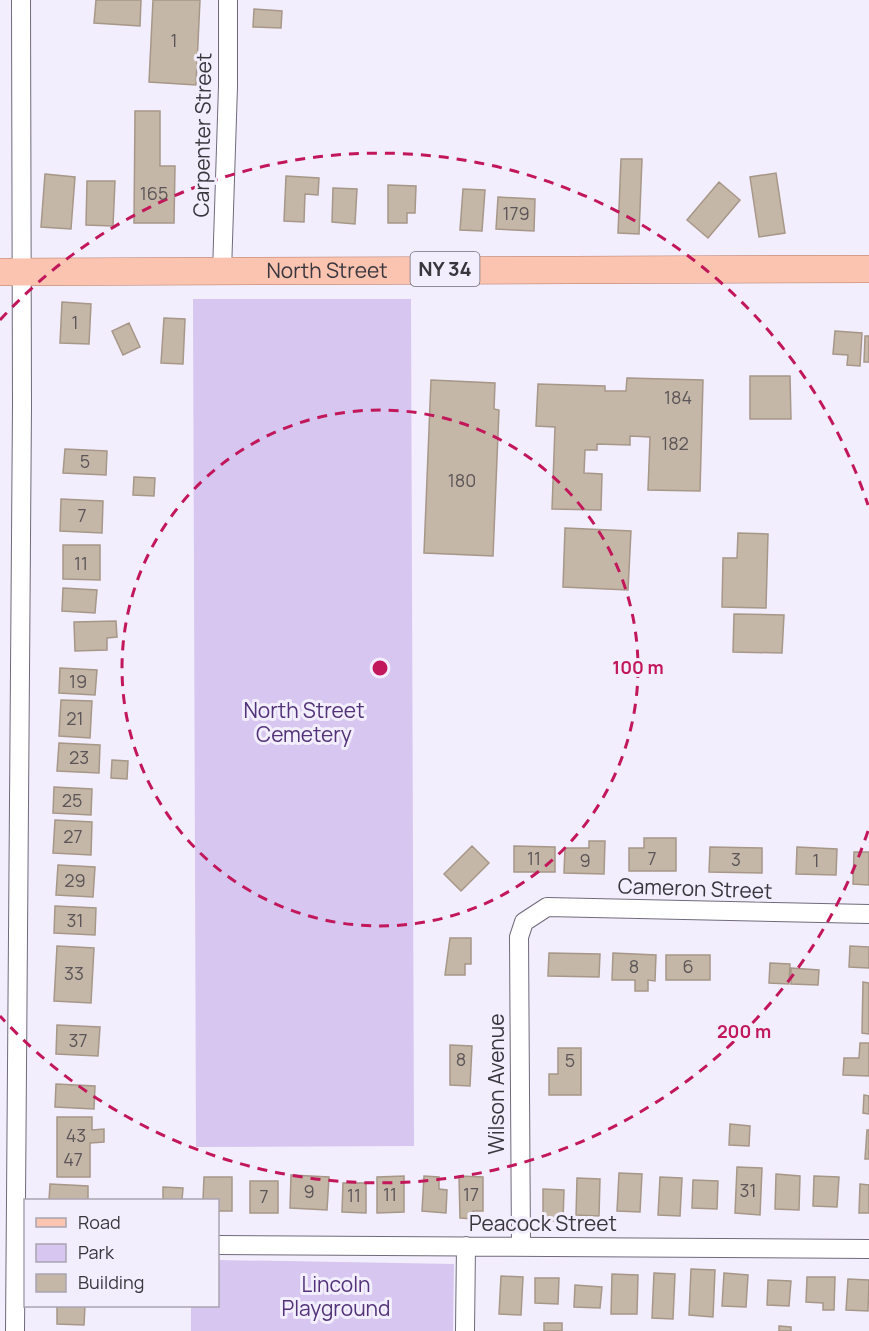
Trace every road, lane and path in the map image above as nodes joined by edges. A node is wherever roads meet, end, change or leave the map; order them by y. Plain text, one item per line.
1 (21, 0) edge
2 (228, 0) edge
3 (869, 269) edge
4 (11, 272) edge
5 (222, 272) junction
6 (869, 914) edge
7 (524, 922) joint
8 (9, 1143) edge
9 (21, 1245) edge
10 (219, 1245) edge
11 (466, 1246) junction
12 (521, 1246) junction
13 (869, 1248) edge
14 (15, 1331) edge
15 (465, 1331) edge

1 - 4 street
2 - 5 street, Carpenter Street
3 - 5 main road, North Street / NY 34
4 - 5 main road, North Street / NY 34
4 - 8 street
6 - 7 street, Cameron Street
7 - 12 street, Wilson Avenue
8 - 9 street
9 - 14 street
10 - 11 street, Peacock Street
11 - 12 street, Peacock Street
11 - 15 street
12 - 13 street, Peacock Street

